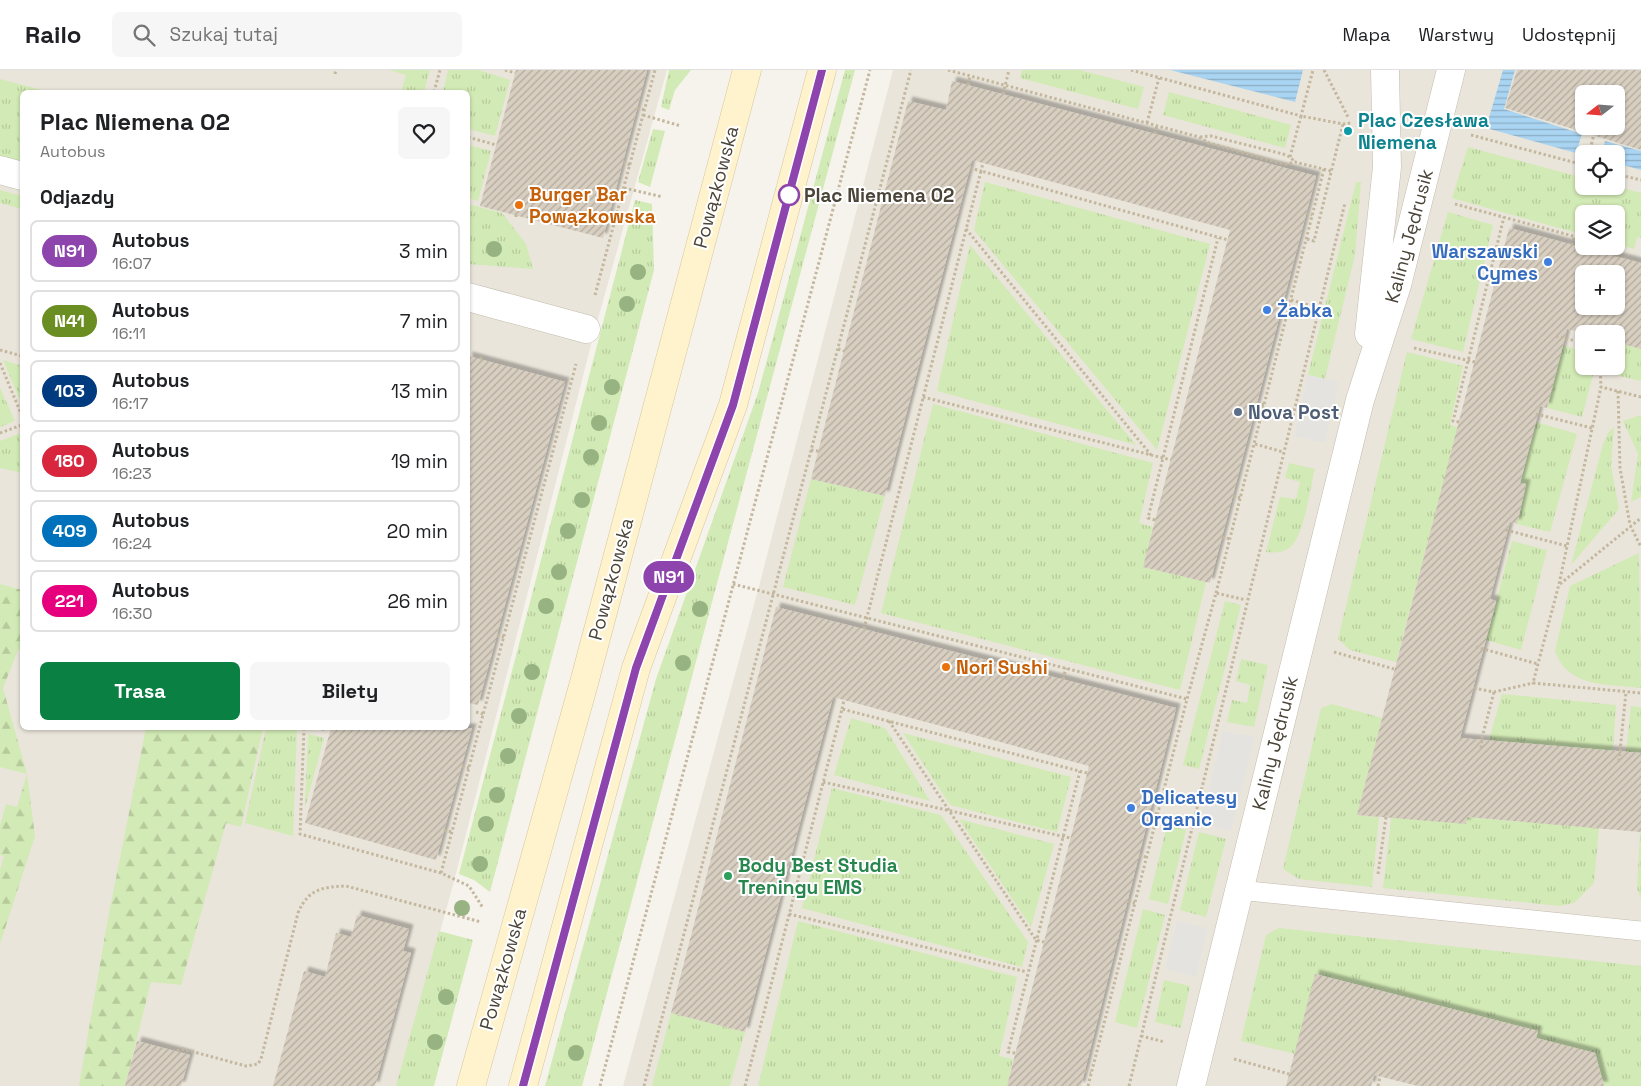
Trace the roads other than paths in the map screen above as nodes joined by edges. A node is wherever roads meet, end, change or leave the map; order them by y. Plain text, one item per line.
1 (748, 70) edge
2 (822, 70) edge
3 (1385, 70) edge
4 (1452, 70) edge
5 (0, 170) edge
6 (20, 175) edge
7 (470, 298) edge
8 (586, 329) road end
9 (1360, 400) junction
10 (1239, 890) junction
11 (1641, 931) edge
12 (471, 1086) edge
13 (524, 1086) edge
14 (1191, 1086) edge

1 - 12 main road, Powązkowska
2 - 13 main road
3 - 9 street, Kaliny Jędrusik
4 - 9 street, Kaliny Jędrusik
5 - 6 street
7 - 8 street
9 - 10 street, Kaliny Jędrusik
10 - 11 lane
10 - 14 street, Kaliny Jędrusik

